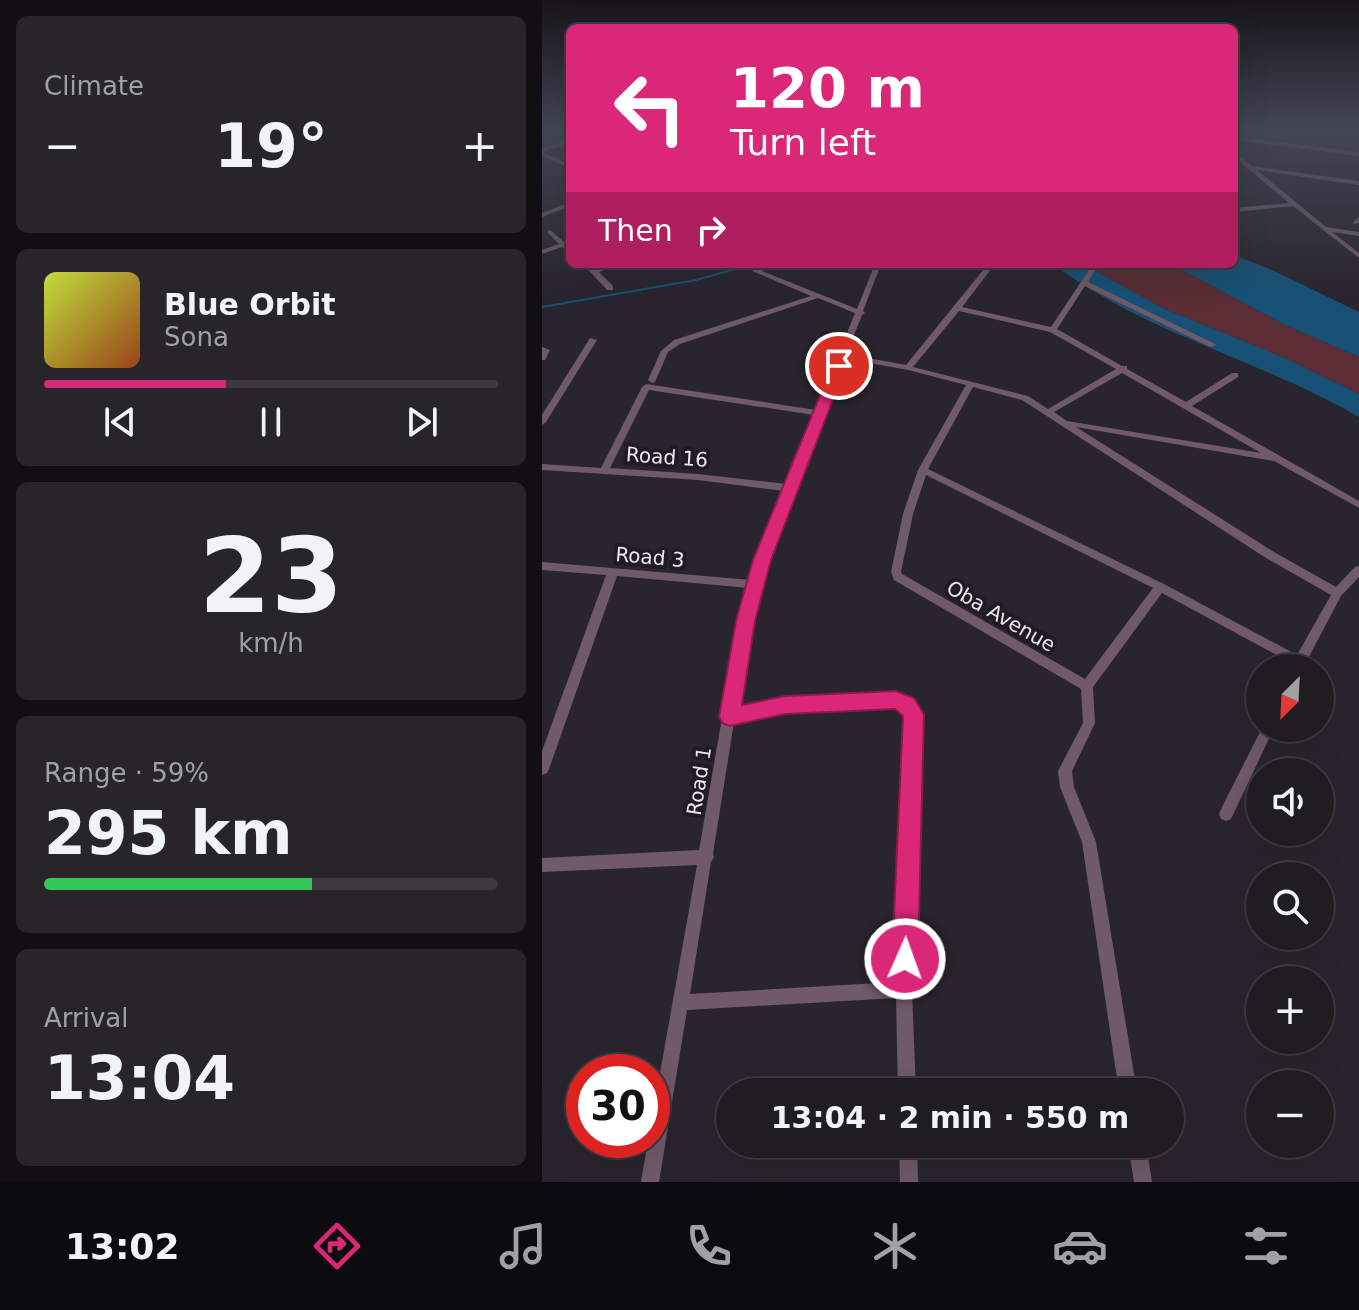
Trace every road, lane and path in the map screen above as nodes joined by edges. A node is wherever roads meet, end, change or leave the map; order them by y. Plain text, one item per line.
1 (1270, 184) edge
2 (1293, 204) junction
3 (563, 207) dead end
4 (1238, 210) edge
5 (542, 215) edge
6 (1324, 229) junction
7 (550, 232) dead end
8 (1359, 234) edge
9 (563, 245) junction
10 (566, 248) edge
11 (542, 252) edge
12 (1359, 256) edge
13 (591, 268) edge
14 (602, 268) edge
15 (763, 268) edge
16 (877, 268) edge
17 (989, 268) edge
18 (1093, 268) edge
19 (594, 271) junction
20 (1084, 283) junction
21 (610, 288) dead end
22 (818, 296) junction
23 (957, 308) junction
24 (861, 313) junction
25 (1053, 330) junction
26 (593, 340) dead end
27 (1213, 345) dead end
28 (542, 349) edge
29 (845, 352) junction
30 (542, 358) edge
31 (861, 359) junction
32 (839, 366) junction
33 (908, 368) junction
34 (1124, 368) junction
35 (1235, 375) dead end
36 (652, 380) dead end
37 (971, 383) junction
38 (1188, 405) junction
39 (1048, 412) junction
40 (820, 413) junction
41 (542, 422) edge
42 (1063, 422) junction
43 (1282, 460) junction
44 (542, 467) edge
45 (923, 470) junction
46 (604, 471) junction
47 (789, 488) junction
48 (1359, 505) edge
49 (542, 566) edge
50 (1359, 570) edge
51 (613, 572) junction
52 (755, 584) junction
53 (1160, 587) junction
54 (1337, 593) junction
55 (1279, 654) edge
56 (1304, 654) edge
57 (1087, 686) junction
58 (730, 717) junction
59 (1261, 742) edge
60 (545, 745) edge
61 (542, 769) edge
62 (1226, 814) dead end
63 (707, 857) junction
64 (542, 865) edge
65 (904, 990) junction
66 (682, 1002) junction
67 (907, 1078) edge
68 (1126, 1078) edge
69 (908, 1158) edge
70 (1139, 1158) edge
71 (650, 1182) edge
72 (909, 1182) edge
73 (1143, 1182) edge

1 - 2 street
2 - 4 street
2 - 6 street
3 - 5 street
6 - 8 street
6 - 12 street
7 - 9 street
9 - 10 street
9 - 11 street
13 - 19 street
14 - 19 street
15 - 22 street
16 - 24 street, Road 1
17 - 23 street
18 - 20 street
19 - 21 street
20 - 25 street
20 - 27 street
22 - 24 street
22 - 36 street
23 - 25 street
23 - 33 street
24 - 29 street, Road 1
25 - 34 street
26 - 41 street
28 - 30 street
29 - 31 street
29 - 32 street, Road 1
31 - 32 street
31 - 33 street
32 - 40 street, Road 1
33 - 37 street
34 - 38 street
34 - 39 street
35 - 38 street
37 - 39 street
37 - 45 street
38 - 43 street
39 - 42 street
40 - 46 street
40 - 47 street, Road 1
42 - 43 street
42 - 54 street
43 - 48 street
44 - 46 street, Road 16
45 - 53 street
45 - 57 street, Oba Avenue
46 - 47 street, Road 16
47 - 52 street, Road 1
49 - 51 street, Road 3
50 - 54 street
51 - 52 street, Road 3
51 - 60 street
52 - 58 street, Road 1
53 - 55 street
53 - 57 street
54 - 56 street
57 - 68 street
58 - 63 street, Road 1
58 - 65 street
59 - 62 street
60 - 61 street
63 - 64 street
63 - 66 street, Road 1
65 - 66 street
65 - 67 street
66 - 71 street, Road 1
69 - 72 street
70 - 73 street

